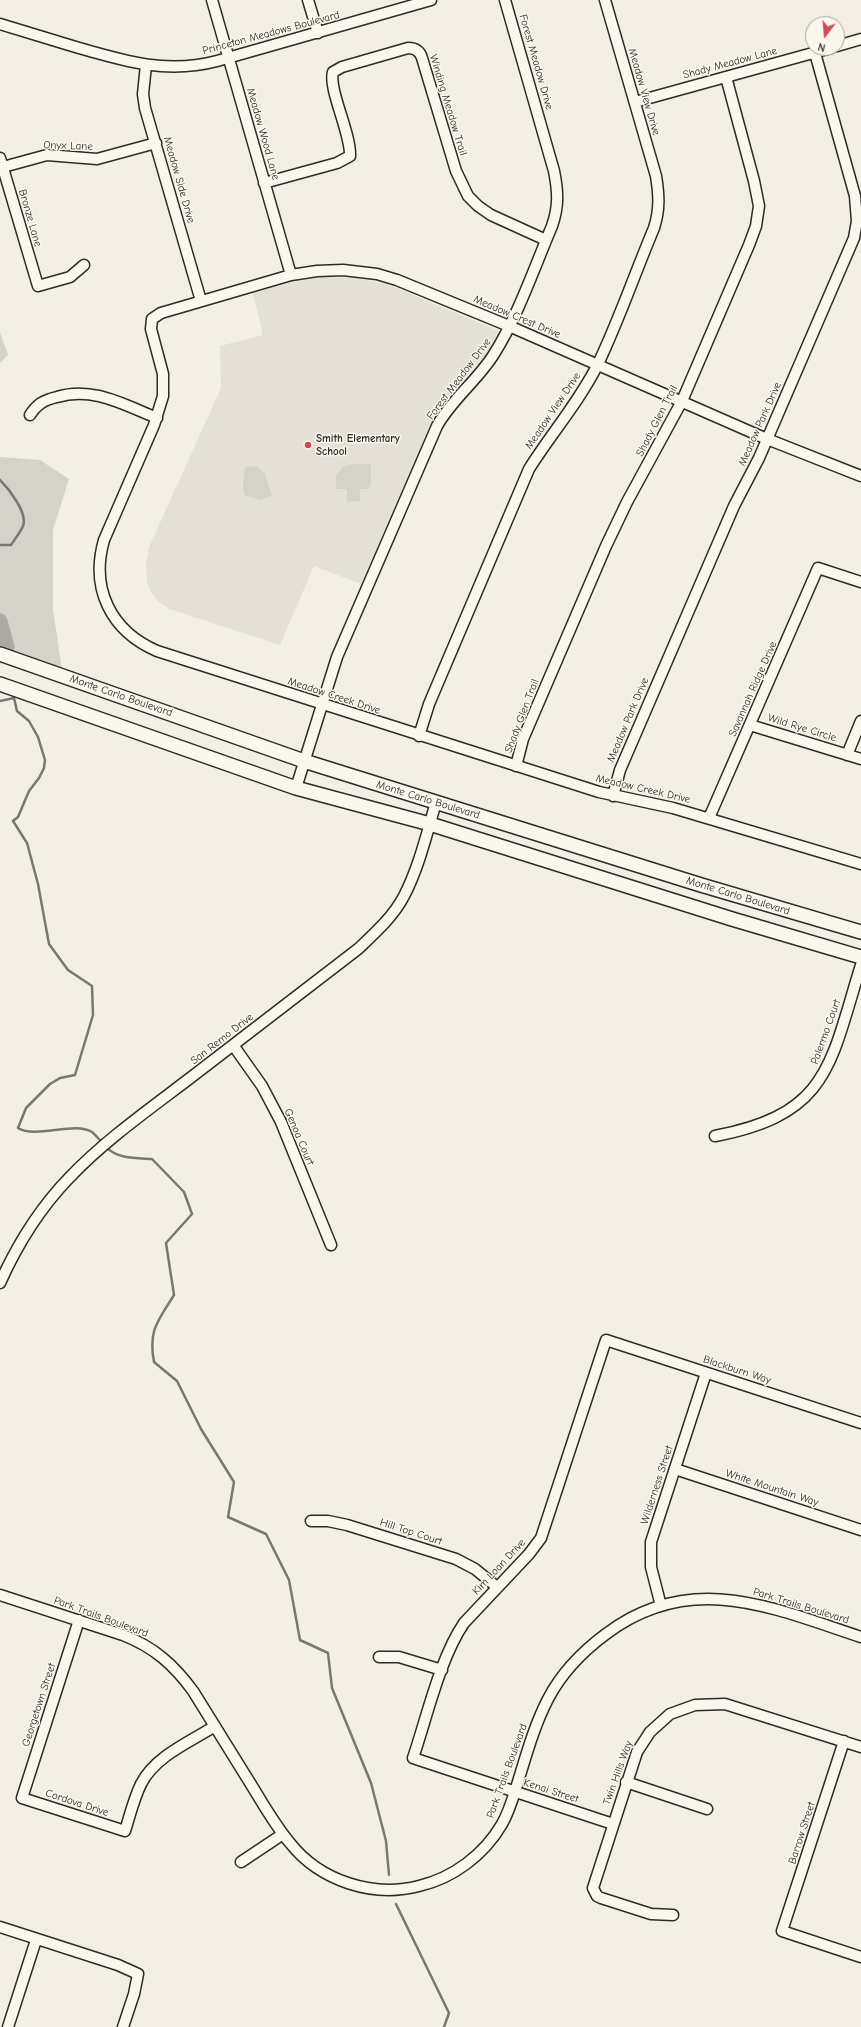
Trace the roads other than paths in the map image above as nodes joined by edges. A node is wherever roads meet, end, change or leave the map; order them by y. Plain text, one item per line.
1 (212, 0) edge
2 (308, 0) edge
3 (431, 0) edge
4 (505, 0) edge
5 (605, 0) edge
6 (406, 3) edge
7 (0, 24) edge
8 (318, 33) junction
9 (861, 40) edge
10 (845, 44) edge
11 (805, 55) edge
12 (816, 56) edge
13 (228, 58) junction
14 (146, 65) junction
15 (726, 77) junction
16 (635, 102) junction
17 (156, 143) junction
18 (1, 162) edge
19 (264, 182) junction
20 (546, 240) junction
21 (84, 265) dead end
22 (291, 275) junction
23 (201, 301) junction
24 (152, 319) joint
25 (509, 326) junction
26 (597, 364) junction
27 (682, 401) junction
28 (30, 415) dead end
29 (156, 418) junction
30 (767, 439) junction
31 (861, 476) edge
32 (861, 582) edge
33 (0, 654) edge
34 (0, 684) edge
35 (322, 704) junction
36 (861, 721) edge
37 (750, 725) junction
38 (419, 736) junction
39 (847, 755) junction
40 (861, 759) edge
41 (304, 761) junction
42 (516, 766) junction
43 (296, 788) junction
44 (613, 796) junction
45 (436, 802) junction
46 (709, 818) junction
47 (430, 824) junction
48 (861, 864) edge
49 (861, 932) edge
50 (861, 957) edge
51 (861, 965) edge
52 (233, 1045) junction
53 (715, 1136) dead end
54 (331, 1245) dead end
55 (0, 1283) edge
56 (606, 1340) joint
57 (706, 1373) junction
58 (861, 1423) edge
59 (675, 1469) junction
60 (311, 1521) dead end
61 (861, 1530) edge
62 (497, 1587) junction
63 (0, 1595) edge
64 (661, 1606) junction
65 (79, 1620) junction
66 (861, 1637) edge
67 (379, 1657) dead end
68 (442, 1670) junction
69 (215, 1726) junction
70 (844, 1742) junction
71 (861, 1747) edge
72 (413, 1758) joint
73 (626, 1782) junction
74 (515, 1792) junction
75 (22, 1798) joint
76 (707, 1808) dead end
77 (612, 1824) junction
78 (283, 1834) junction
79 (242, 1862) dead end
80 (673, 1915) dead end
81 (0, 1927) edge
82 (36, 1940) junction
83 (861, 1957) edge
84 (8, 2027) edge
85 (123, 2027) edge

1 - 13 street, Meadow Wood Lane
2 - 8 street
3 - 6 street, Princeton Meadows Boulevard
4 - 20 street, Forest Meadow Drive
5 - 16 street, Meadow View Drive
6 - 8 street, Princeton Meadows Boulevard
7 - 14 street, Princeton Meadows Boulevard
8 - 13 street, Princeton Meadows Boulevard
9 - 10 street
11 - 15 street, Shady Meadow Lane
12 - 30 street, Meadow Park Drive
13 - 14 street, Princeton Meadows Boulevard
13 - 19 street, Meadow Wood Lane
14 - 17 street, Meadow Side Drive
15 - 16 street, Shady Meadow Lane
15 - 27 street, Shady Glen Trail
16 - 26 street, Meadow View Drive
17 - 18 street, Onyx Lane
17 - 23 street, Meadow Side Drive
18 - 21 street, Bronze Lane
19 - 20 street, Winding Meadow Trail
19 - 22 street, Meadow Wood Lane
20 - 25 street, Forest Meadow Drive
22 - 23 street, Meadow Crest Drive
22 - 25 street, Meadow Crest Drive
23 - 24 street, Meadow Crest Drive
24 - 29 street, Meadow Creek Drive
25 - 26 street, Meadow Crest Drive
25 - 35 street, Forest Meadow Drive
26 - 27 street, Meadow Crest Drive
26 - 38 street, Meadow View Drive
27 - 30 street, Meadow Crest Drive
27 - 42 street, Shady Glen Trail
28 - 29 street
29 - 35 street, Meadow Creek Drive
30 - 31 street, Meadow Crest Drive
30 - 44 street, Meadow Park Drive
32 - 37 street, Savannah Ridge Drive
33 - 41 main road, Monte Carlo Boulevard
34 - 43 main road, Monte Carlo Boulevard
35 - 38 street, Meadow Creek Drive
35 - 41 street, Forest Meadow Drive
36 - 39 street, Wild Rye Circle
37 - 39 street, Wild Rye Circle
37 - 46 street, Savannah Ridge Drive
38 - 42 street, Meadow Creek Drive
39 - 40 street, Wild Rye Circle
41 - 43 street, Forest Meadow Drive
41 - 45 main road, Monte Carlo Boulevard
42 - 44 street, Meadow Creek Drive
43 - 47 main road, Monte Carlo Boulevard
44 - 46 street, Meadow Creek Drive
45 - 47 street, San Remo Drive
45 - 49 main road, Monte Carlo Boulevard
46 - 48 street, Meadow Creek Drive
47 - 50 main road, Monte Carlo Boulevard
47 - 52 street, San Remo Drive
51 - 53 street, Palermo Court
52 - 54 street, Genoa Court
52 - 55 street, San Remo Drive
56 - 57 street, Blackburn Way
56 - 62 street, Kim Loan Drive
57 - 58 street, Blackburn Way
57 - 59 street, Wilderness Street
59 - 61 street, White Mountain Way
59 - 64 street, Wilderness Street
60 - 62 street, Hill Top Court
62 - 68 street, Kim Loan Drive
63 - 65 street, Park Trails Boulevard
64 - 66 street, Park Trails Boulevard
64 - 74 street, Park Trails Boulevard
65 - 69 street, Park Trails Boulevard
65 - 75 street, Georgetown Street
67 - 68 street
68 - 72 street, Kim Loan Drive
69 - 75 street, Cordova Drive
69 - 78 street, Park Trails Boulevard
70 - 71 street, Twin Hills Way
70 - 73 street, Twin Hills Way
70 - 83 street, Barrow Street
72 - 74 street, Kenai Street
73 - 76 street
73 - 77 street, Twin Hills Way
74 - 77 street, Kenai Street
74 - 78 street, Park Trails Boulevard
77 - 80 street, Twin Hills Way
78 - 79 street
81 - 82 street
82 - 84 street
82 - 85 street

